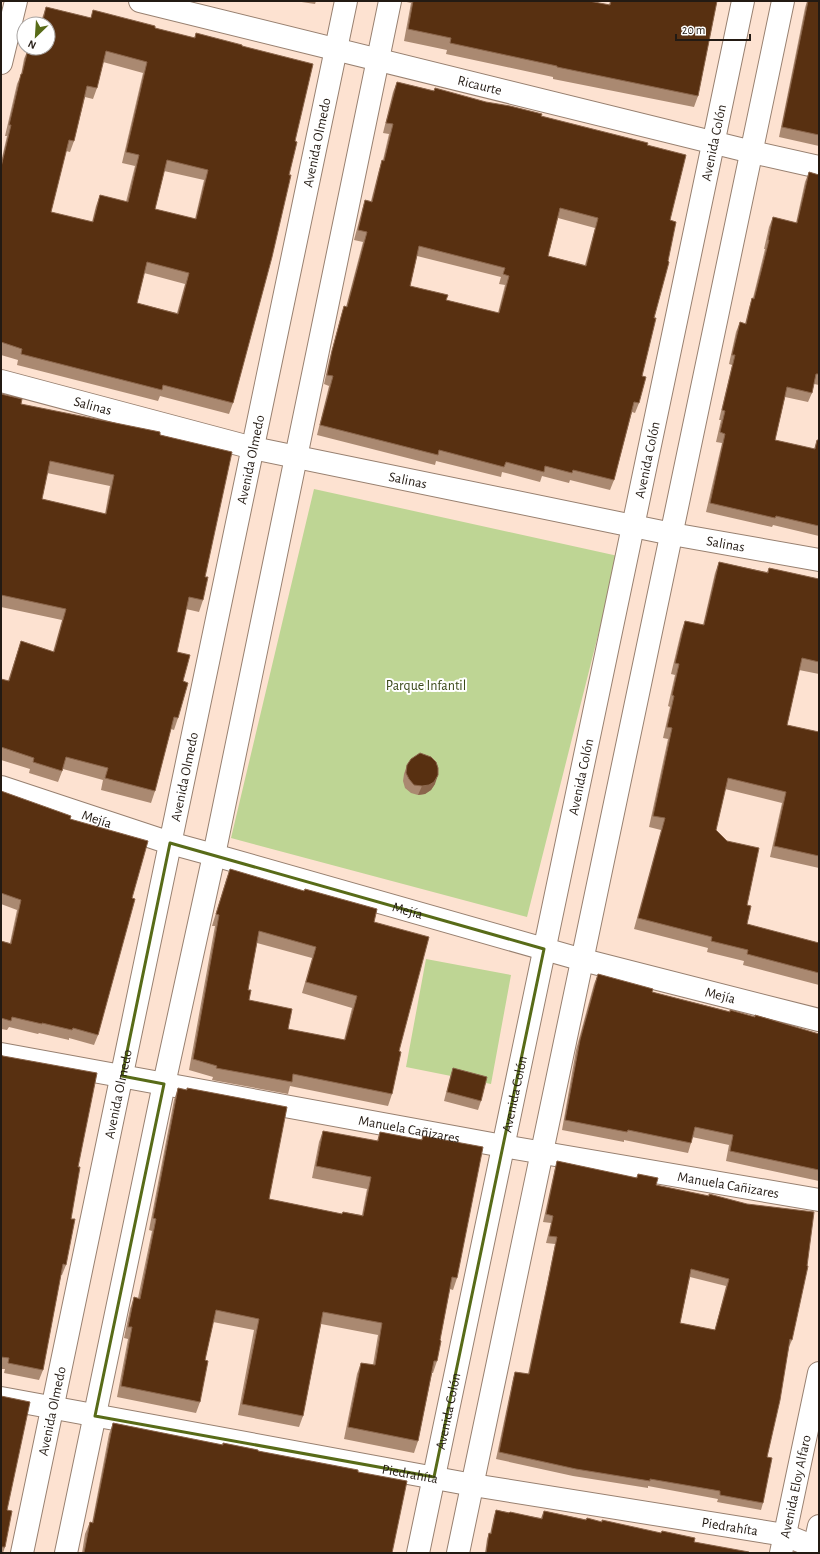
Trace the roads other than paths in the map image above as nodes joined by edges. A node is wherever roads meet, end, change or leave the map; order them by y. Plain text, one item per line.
1 (16, 1) edge
2 (140, 1) edge
3 (346, 1) edge
4 (390, 1) edge
5 (743, 1) edge
6 (783, 1) edge
7 (336, 50) junction
8 (377, 60) junction
9 (1, 63) edge
10 (714, 143) junction
11 (752, 152) junction
12 (819, 167) edge
13 (1, 381) edge
14 (253, 448) junction
15 (295, 457) junction
16 (633, 526) junction
17 (672, 534) junction
18 (819, 560) edge
19 (1, 788) edge
20 (170, 843) junction
21 (214, 855) junction
22 (544, 949) junction
23 (583, 960) junction
24 (819, 1020) edge
25 (1, 1054) edge
26 (122, 1076) junction
27 (164, 1084) junction
28 (503, 1146) junction
29 (542, 1153) junction
30 (819, 1200) edge
31 (819, 1373) edge
32 (1, 1398) edge
33 (53, 1408) junction
34 (95, 1416) junction
35 (434, 1477) junction
36 (473, 1485) junction
37 (819, 1526) edge
38 (783, 1544) edge
39 (816, 1550) edge
40 (22, 1553) edge
41 (66, 1553) edge
42 (418, 1553) edge
43 (458, 1553) edge

1 - 9 street
2 - 7 street, Ricaurte
3 - 7 street, Avenida Olmedo
4 - 8 street
5 - 10 street, Avenida Colón
6 - 11 street
7 - 8 street, Ricaurte
7 - 14 street, Avenida Olmedo
8 - 10 street, Ricaurte
8 - 15 street
10 - 11 street, Ricaurte
10 - 16 street, Avenida Colón
11 - 12 street, Ricaurte
11 - 17 street
13 - 14 street, Salinas
14 - 15 street, Salinas
14 - 20 street, Avenida Olmedo
15 - 16 street, Salinas
15 - 21 street
16 - 17 street, Salinas
16 - 22 street, Avenida Colón
17 - 18 street, Salinas
17 - 23 street
19 - 20 street, Mejía
20 - 21 street, Mejía
20 - 26 street, Avenida Olmedo
21 - 22 street, Mejía
21 - 27 street
22 - 23 street, Mejía
22 - 28 street, Avenida Colón
23 - 24 street, Mejía
23 - 29 street
25 - 26 street, Manuela Cañizares
26 - 27 street, Manuela Cañizares
26 - 33 street, Avenida Olmedo
27 - 28 street, Manuela Cañizares
27 - 34 street
28 - 29 street, Manuela Cañizares
28 - 35 street, Avenida Colón
29 - 30 street, Manuela Cañizares
29 - 36 street
31 - 38 street, Avenida Eloy Alfaro
32 - 33 street, Piedrahíta
33 - 34 street, Piedrahíta
33 - 40 street, Avenida Olmedo
34 - 35 street, Piedrahíta
34 - 41 street
35 - 36 street, Piedrahíta
35 - 42 street, Avenida Colón
36 - 38 street, Piedrahíta
36 - 43 street
37 - 39 street
38 - 39 street, Piedrahíta

